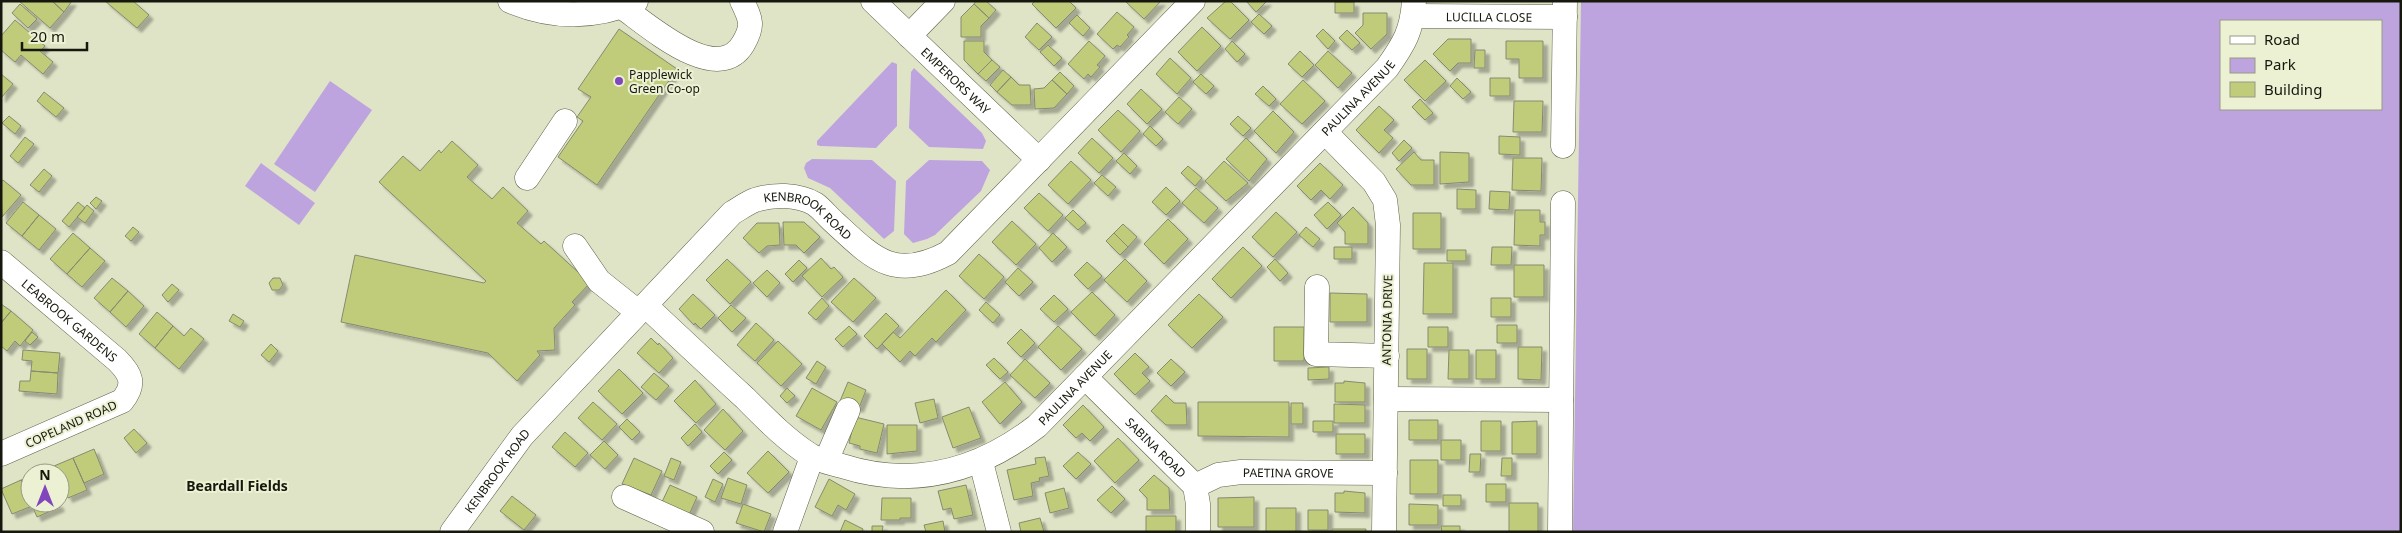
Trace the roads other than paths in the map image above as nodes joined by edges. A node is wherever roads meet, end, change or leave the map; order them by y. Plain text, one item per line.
1 (510, 1) edge
2 (873, 1) edge
3 (943, 1) edge
4 (1193, 1) edge
5 (629, 4) edge
6 (750, 8) edge
7 (1414, 8) edge
8 (1565, 9) edge
9 (909, 36) junction
10 (565, 121) dead end
11 (1325, 132) junction
12 (1564, 146) dead end
13 (1039, 160) junction
14 (527, 178) dead end
15 (1563, 203) dead end
16 (575, 246) dead end
17 (1, 262) edge
18 (1317, 287) dead end
19 (642, 308) junction
20 (1387, 356) junction
21 (1085, 376) junction
22 (131, 384) joint
23 (1386, 399) junction
24 (1561, 400) junction
25 (848, 410) dead end
26 (1, 454) edge
27 (819, 459) junction
28 (981, 462) junction
29 (1385, 473) junction
30 (1195, 486) junction
31 (624, 497) dead end
32 (452, 532) edge
33 (702, 532) edge
34 (785, 532) edge
35 (999, 532) edge
36 (1198, 532) edge
37 (1384, 532) edge
38 (1560, 532) edge

1 - 5 street
2 - 9 street, EMPERORS WAY
3 - 9 street
4 - 13 street, KENBROOK ROAD
5 - 6 street
7 - 8 street, LUCILLA CLOSE
7 - 11 street, PAULINA AVENUE
8 - 12 street, LUCILLA CLOSE
9 - 13 street, EMPERORS WAY
10 - 14 street
11 - 20 street, ANTONIA DRIVE
11 - 21 street, PAULINA AVENUE
13 - 19 street, KENBROOK ROAD
15 - 24 street
16 - 19 street, PAULINA AVENUE
17 - 22 street, LEABROOK GARDENS
18 - 20 street
19 - 27 street, PAULINA AVENUE
19 - 32 street, KENBROOK ROAD
20 - 23 street, ANTONIA DRIVE
21 - 28 street, PAULINA AVENUE
21 - 30 street, SABINA ROAD
22 - 26 street, COPELAND ROAD
23 - 24 street
23 - 29 street, ANTONIA DRIVE
24 - 38 street
25 - 27 street
27 - 28 street, PAULINA AVENUE
27 - 34 street
28 - 35 street
29 - 30 street, PAETINA GROVE
29 - 37 street, ANTONIA DRIVE
30 - 36 street, SABINA ROAD
31 - 33 street

